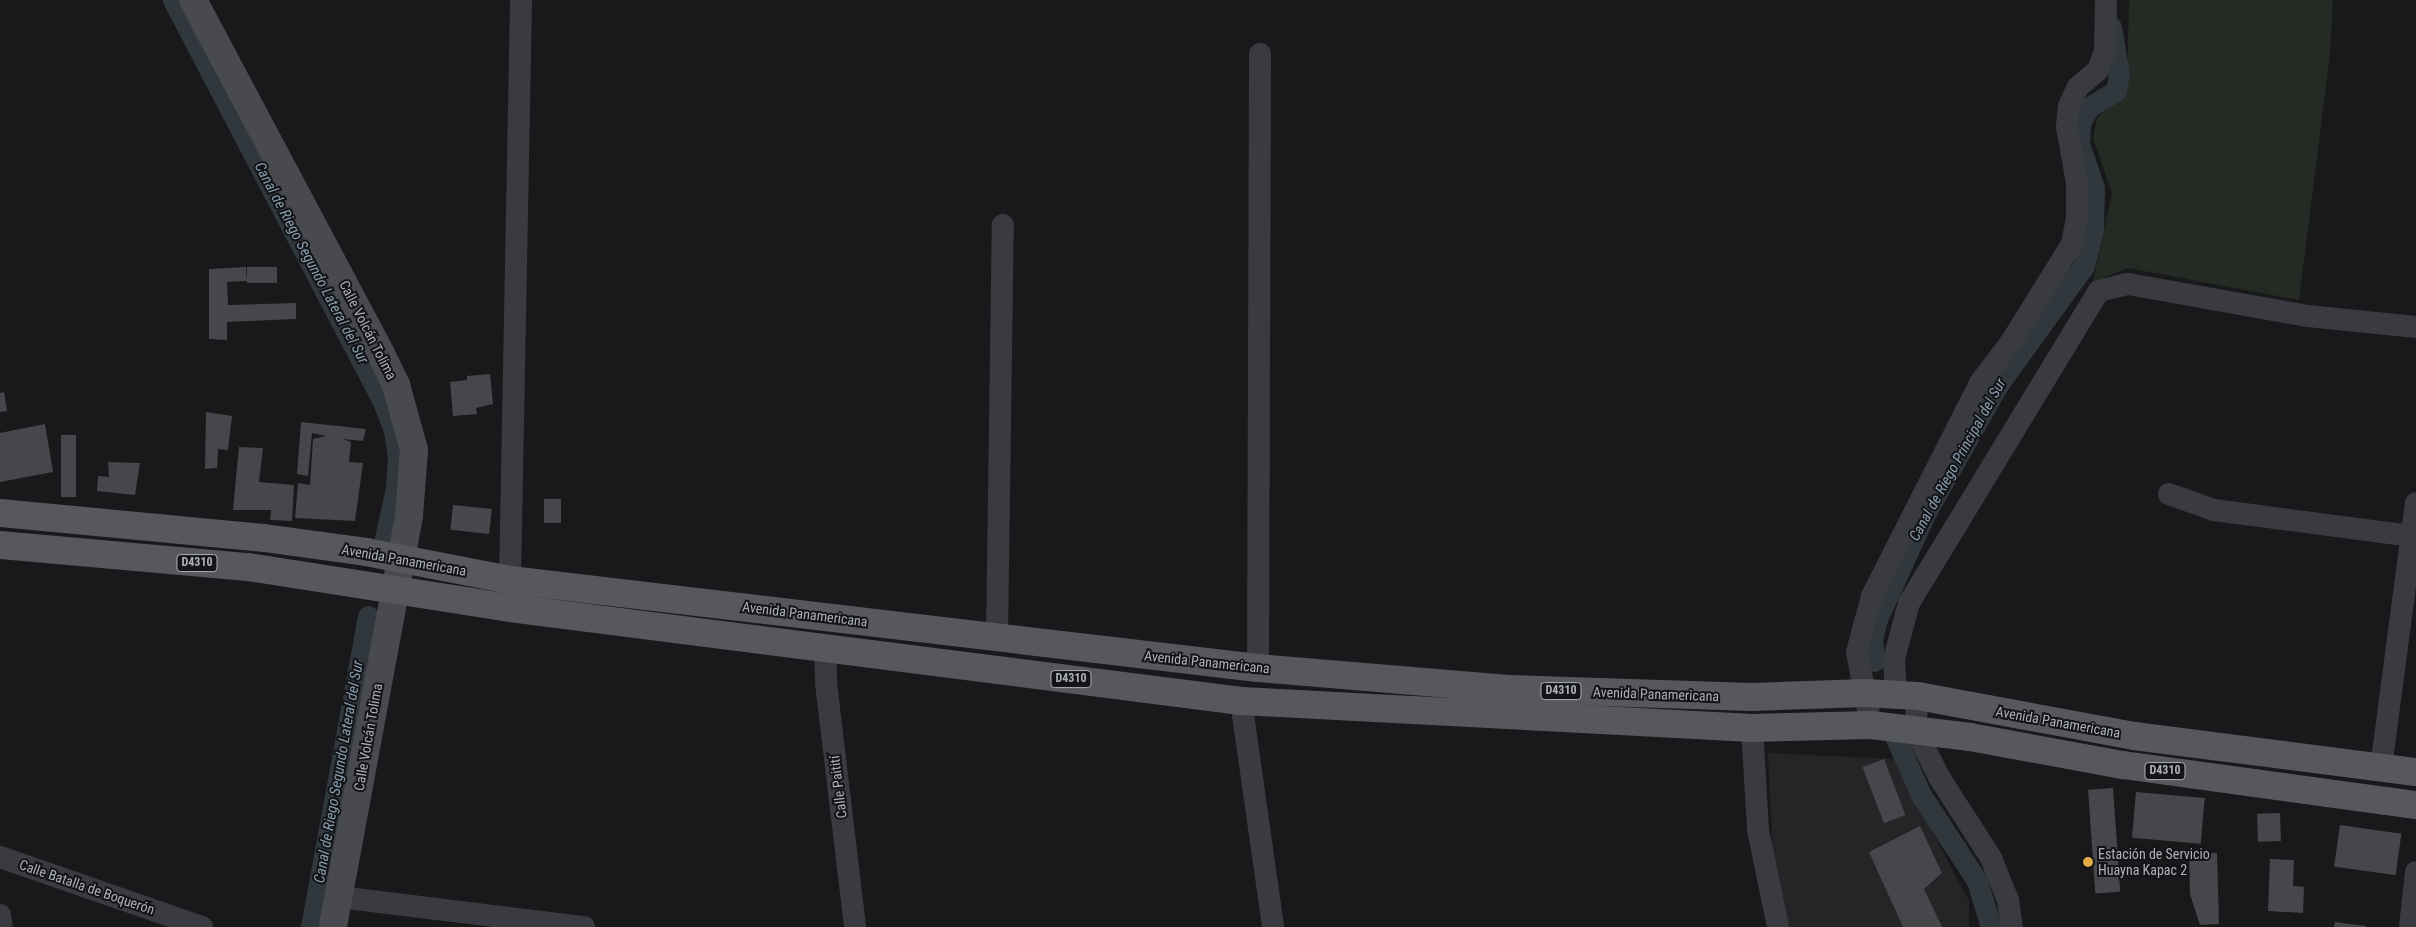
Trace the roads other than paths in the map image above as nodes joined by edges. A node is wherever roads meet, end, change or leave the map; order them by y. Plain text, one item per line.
1 (193, 0) edge
2 (521, 0) edge
3 (2106, 0) edge
4 (1260, 54) dead end
5 (1004, 225) dead end
6 (2416, 327) edge
7 (2169, 494) dead end
8 (2416, 503) edge
9 (0, 514) edge
10 (2412, 536) junction
11 (0, 545) edge
12 (399, 558) junction
13 (510, 580) junction
14 (393, 591) junction
15 (997, 638) junction
16 (825, 648) junction
17 (1258, 668) junction
18 (1865, 693) junction
19 (1907, 696) junction
20 (1240, 701) junction
21 (1871, 725) junction
22 (1752, 728) junction
23 (1915, 729) junction
24 (2381, 768) junction
25 (2416, 772) edge
26 (2416, 805) edge
27 (0, 857) edge
28 (2416, 872) edge
29 (339, 897) junction
30 (0, 915) edge
31 (2, 927) edge
32 (202, 927) edge
33 (332, 927) edge
34 (584, 927) edge
35 (855, 927) edge
36 (1273, 927) edge
37 (1778, 927) edge
38 (2012, 927) edge
39 (2410, 927) edge

1 - 12 street, Calle Volcán Tolima
2 - 13 street
3 - 18 street
4 - 17 street
5 - 15 street
6 - 19 street
7 - 10 street
8 - 10 street
9 - 12 main road, Avenida Panamericana / D4310
10 - 24 street
11 - 14 main road, Avenida Panamericana / D4310
12 - 13 main road, Avenida Panamericana / D4310
12 - 14 street, Calle Volcán Tolima
13 - 15 main road, Avenida Panamericana / D4310
14 - 16 main road, Avenida Panamericana / D4310
14 - 29 street, Calle Volcán Tolima
15 - 17 main road, Avenida Panamericana / D4310
16 - 20 main road, Avenida Panamericana / D4310
16 - 35 street, Calle Paitití
17 - 18 main road, Avenida Panamericana / D4310
18 - 19 main road, Avenida Panamericana / D4310
18 - 21 street
19 - 23 street
19 - 24 main road, Avenida Panamericana / D4310
20 - 22 main road, Avenida Panamericana / D4310
20 - 36 street
21 - 22 main road, Avenida Panamericana / D4310
21 - 23 main road, Avenida Panamericana / D4310
22 - 37 street
23 - 26 main road, Avenida Panamericana / D4310
23 - 38 street
24 - 25 main road, Avenida Panamericana / D4310
27 - 32 street, Calle Batalla de Boquerón
28 - 39 street
29 - 33 street, Calle Volcán Tolima
29 - 34 street
30 - 31 street

